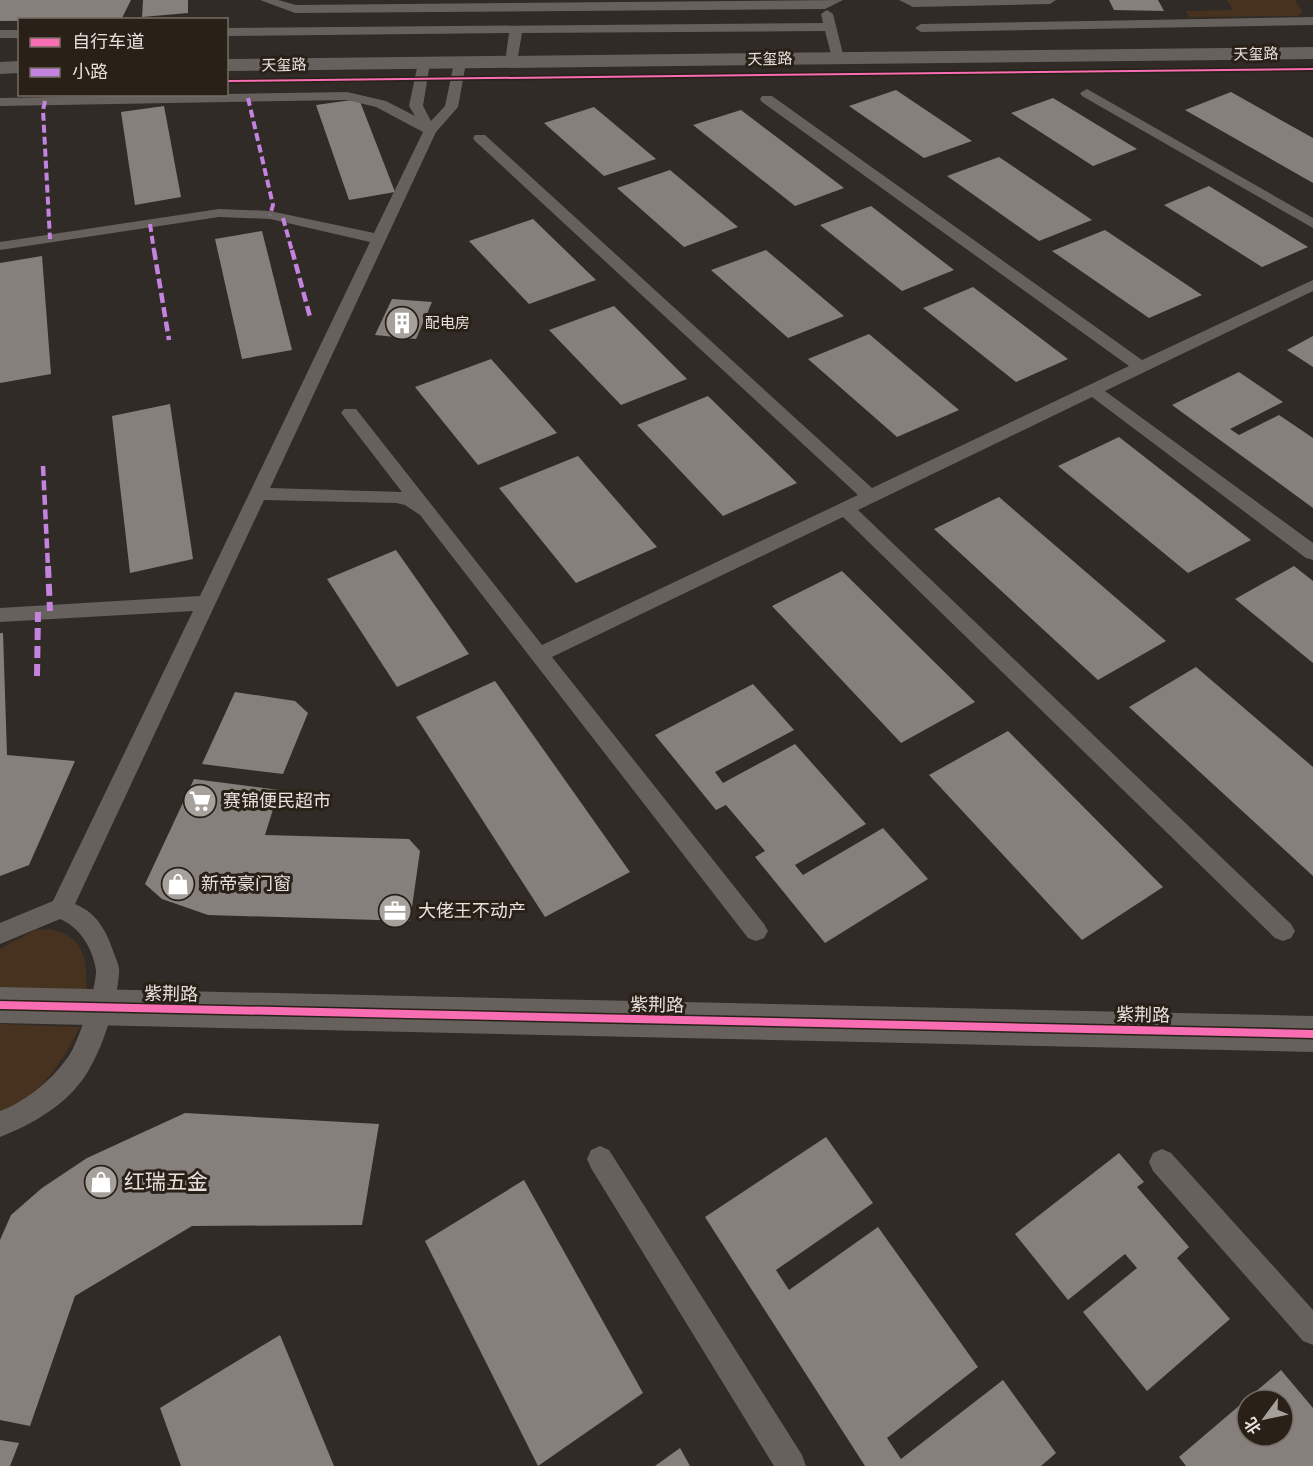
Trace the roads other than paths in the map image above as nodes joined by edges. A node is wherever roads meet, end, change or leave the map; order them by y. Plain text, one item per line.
1 (266, 0) edge
2 (837, 0) edge
3 (1050, 0) edge
4 (909, 1) edge
5 (608, 3) edge
6 (720, 3) edge
7 (448, 4) edge
8 (825, 5) junction
9 (1313, 21) edge
10 (228, 32) edge
11 (0, 34) edge
12 (18, 34) edge
13 (1313, 39) edge
14 (926, 43) junction
15 (834, 44) junction
16 (513, 47) junction
17 (228, 50) edge
18 (0, 51) edge
19 (18, 51) edge
20 (1313, 53) edge
21 (424, 63) junction
22 (460, 63) junction
23 (228, 65) edge
24 (18, 67) edge
25 (0, 68) edge
26 (1087, 93) dead end
27 (767, 99) dead end
28 (0, 102) edge
29 (430, 131) junction
30 (480, 138) dead end
31 (1313, 224) edge
32 (380, 238) junction
33 (0, 246) edge
34 (1313, 285) edge
35 (1141, 367) junction
36 (1093, 390) junction
37 (350, 413) dead end
38 (258, 494) junction
39 (870, 496) junction
40 (845, 508) junction
41 (426, 511) junction
42 (1313, 553) edge
43 (206, 603) junction
44 (0, 615) edge
45 (539, 655) junction
46 (61, 909) junction
47 (1283, 931) dead end
48 (756, 932) dead end
49 (0, 934) edge
50 (0, 1005) edge
51 (100, 1008) junction
52 (1313, 1034) edge
53 (0, 1124) edge
54 (600, 1159) dead end
55 (1162, 1162) dead end
56 (1313, 1331) edge
57 (790, 1466) edge

1 - 7 lane
2 - 8 lane
3 - 4 lane
4 - 14 lane
5 - 6 lane
5 - 7 lane
6 - 8 lane
8 - 15 lane
9 - 14 lane
10 - 16 lane
11 - 12 lane
13 - 14 street, 天玺路
14 - 15 street, 天玺路
14 - 20 street, 天玺路
15 - 16 street, 天玺路
15 - 16 lane
16 - 17 street, 天玺路
16 - 22 street, 天玺路
18 - 19 street
21 - 22 street, 天玺路
21 - 23 street, 天玺路
21 - 29 lane
22 - 29 lane
24 - 25 street
26 - 31 lane
27 - 35 lane
28 - 29 lane
29 - 32 lane
30 - 39 lane
32 - 33 lane
32 - 38 lane
34 - 35 lane
35 - 36 lane
36 - 39 lane
36 - 42 lane
37 - 41 lane
38 - 41 lane
38 - 43 lane
39 - 40 lane
40 - 45 lane
40 - 47 lane
41 - 45 lane
43 - 44 lane
43 - 46 lane
45 - 48 lane
46 - 49 lane
46 - 51 lane
50 - 51 street, 紫荆路
51 - 52 street, 紫荆路
51 - 53 lane
54 - 57 lane
55 - 56 lane

